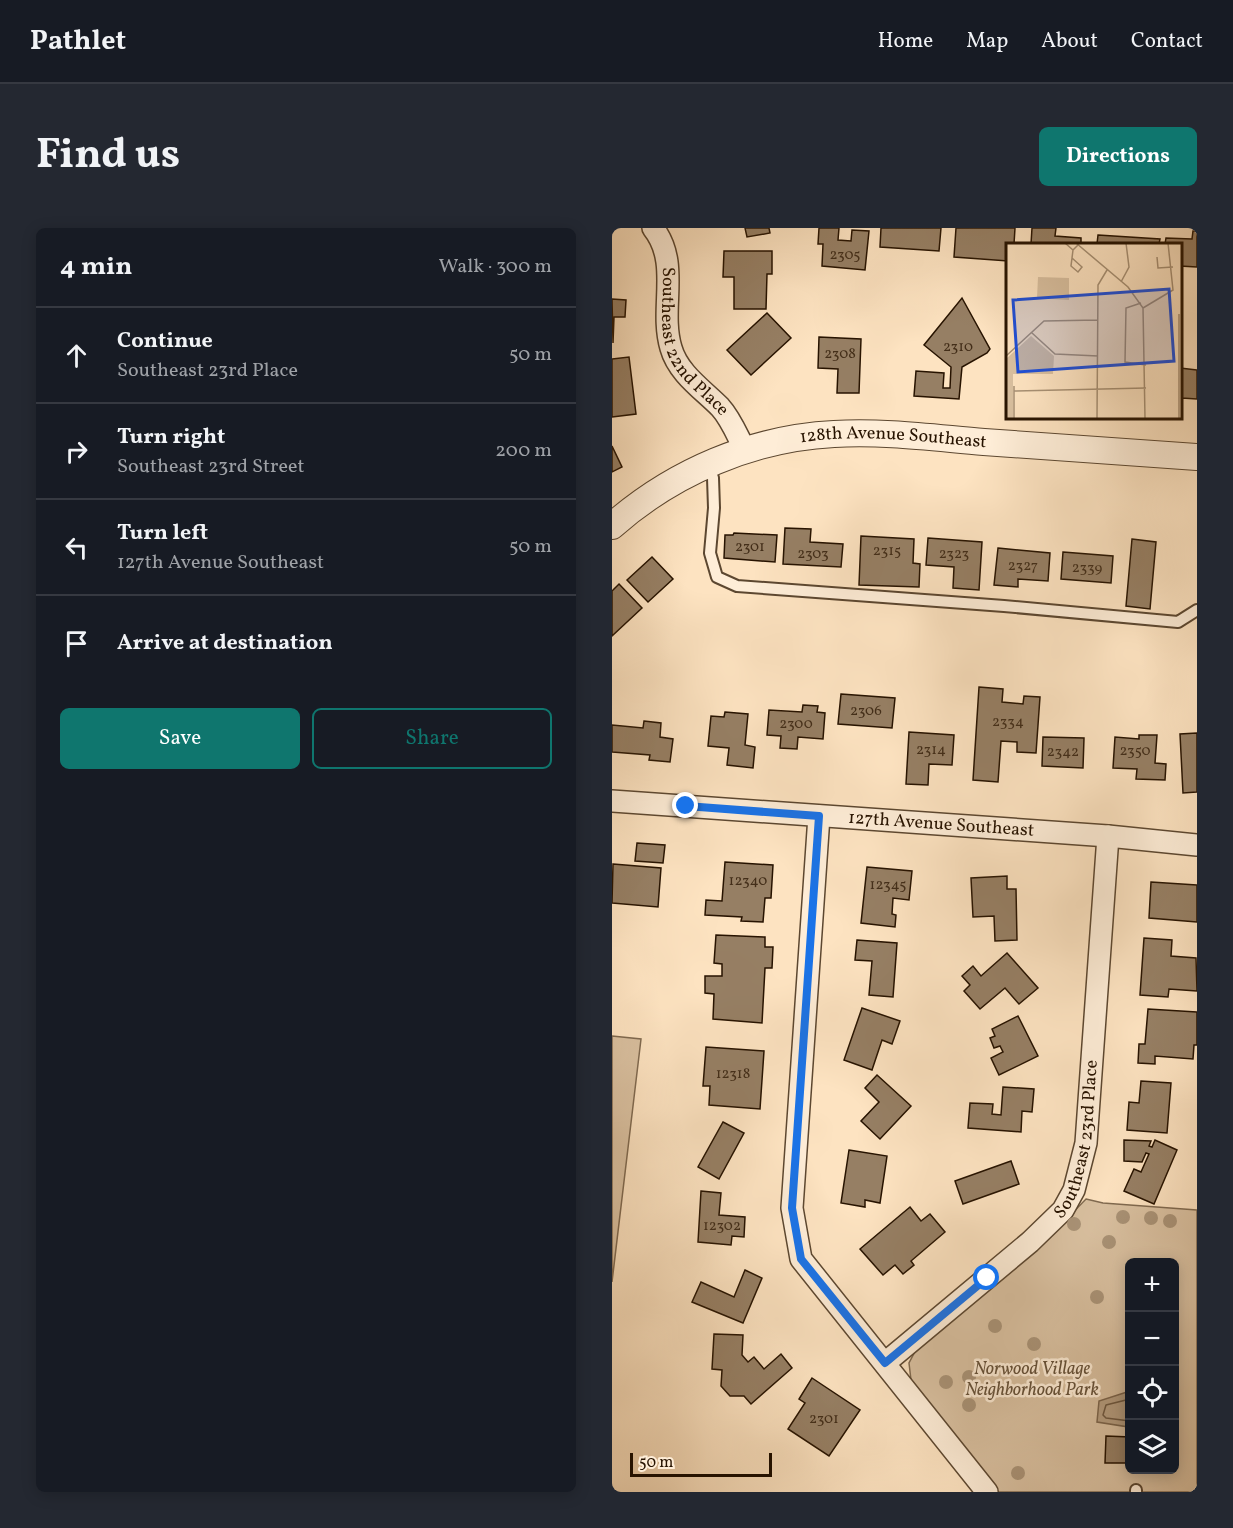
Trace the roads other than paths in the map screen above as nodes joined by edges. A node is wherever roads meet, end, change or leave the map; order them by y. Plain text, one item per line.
1 (653, 228) edge
2 (745, 450) junction
3 (1197, 457) edge
4 (708, 464) junction
5 (612, 526) edge
6 (1197, 610) edge
7 (612, 801) edge
8 (819, 816) junction
9 (1108, 836) junction
10 (1197, 845) edge
11 (885, 1363) junction
12 (987, 1492) edge

1 - 2 street, Southeast 22nd Place
2 - 3 street, 128th Avenue Southeast
2 - 4 street, 128th Avenue Southeast
4 - 5 street, 128th Avenue Southeast
4 - 6 lane
7 - 8 street, 127th Avenue Southeast
8 - 9 street, 127th Avenue Southeast
8 - 11 street
9 - 10 street, 127th Avenue Southeast
9 - 11 street, Southeast 23rd Place
11 - 12 street

